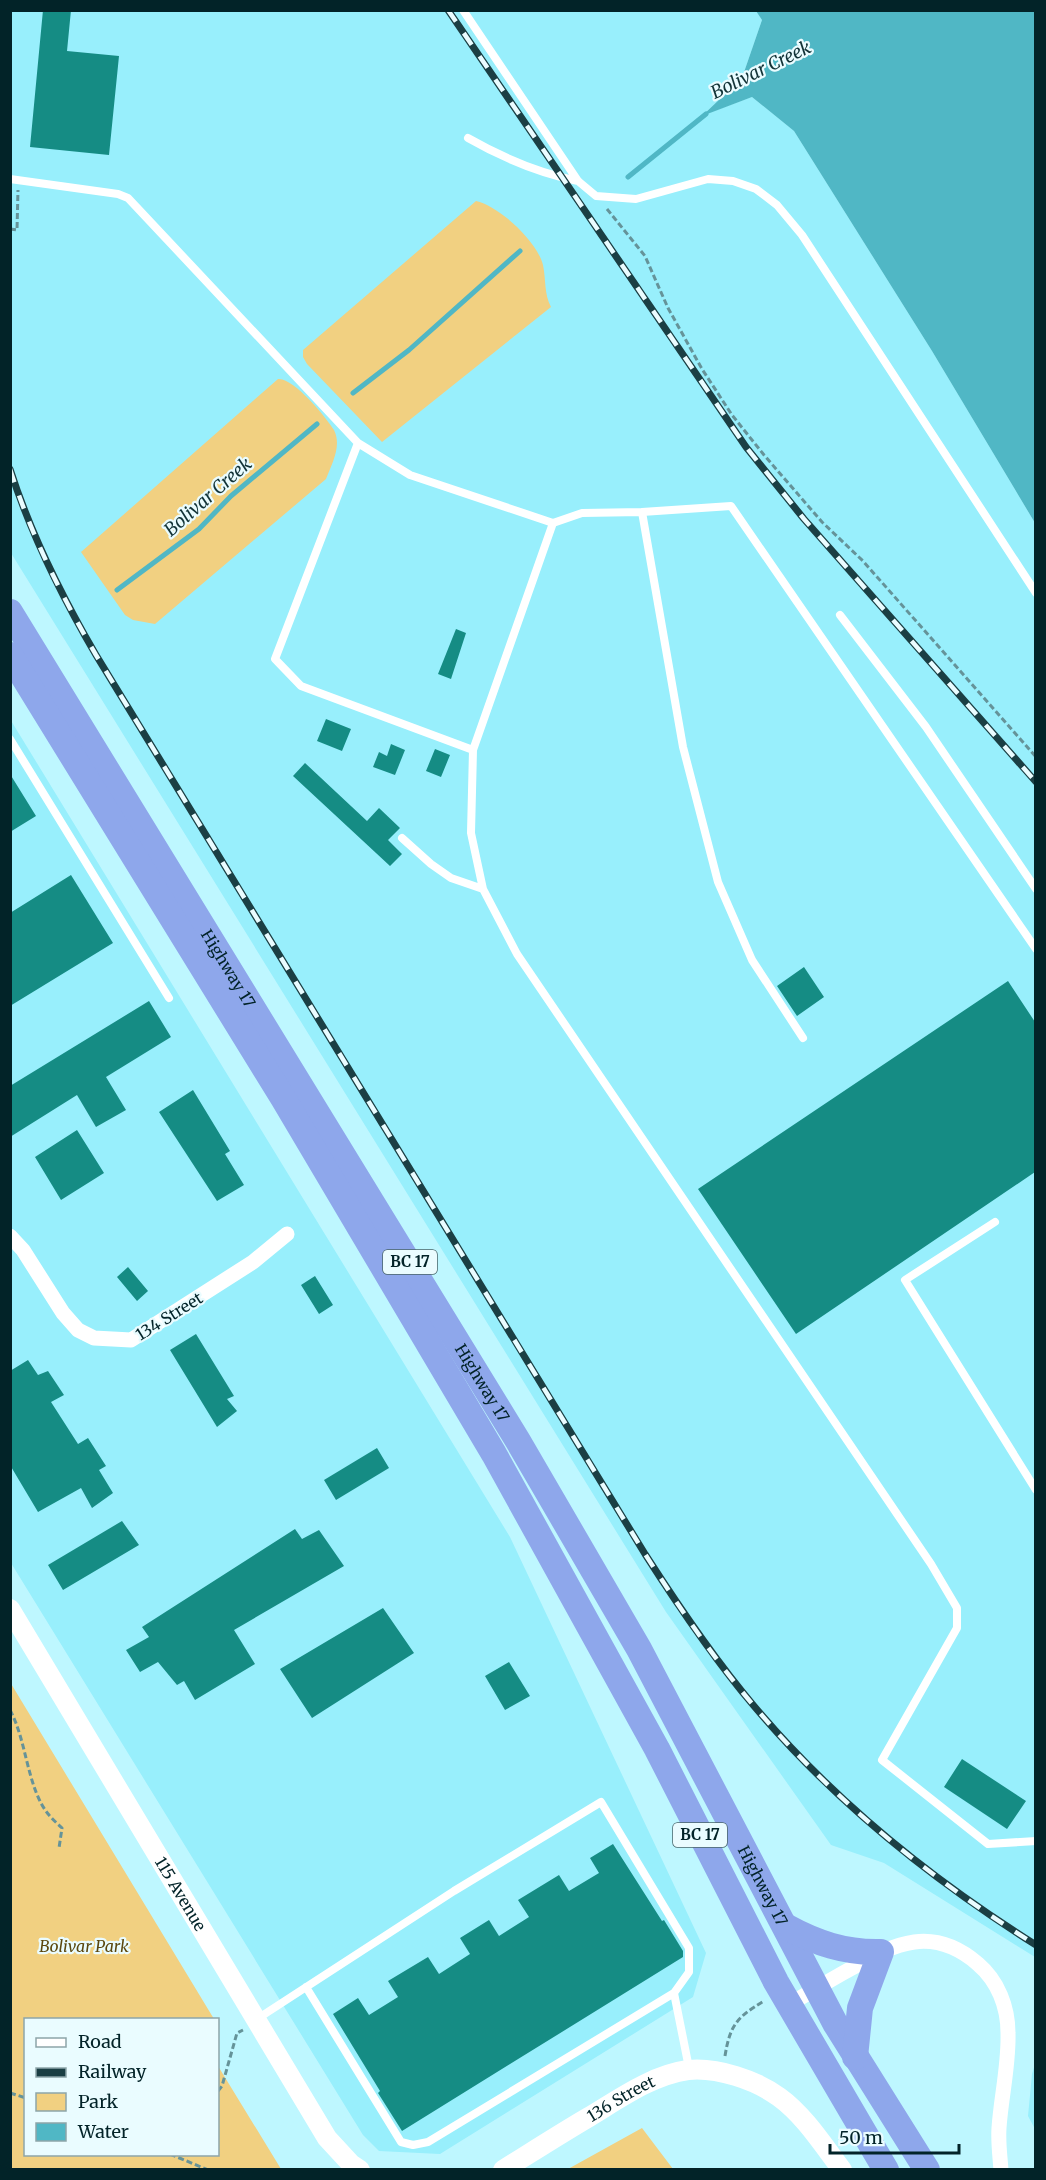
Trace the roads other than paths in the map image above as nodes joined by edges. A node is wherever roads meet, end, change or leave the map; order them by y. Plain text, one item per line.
1 (462, 10) edge
2 (468, 138) dead end
3 (10, 179) edge
4 (578, 181) junction
5 (358, 443) junction
6 (642, 512) junction
7 (553, 523) junction
8 (1035, 593) edge
9 (10, 612) edge
10 (840, 615) dead end
11 (10, 655) edge
12 (10, 739) edge
13 (473, 750) junction
14 (402, 838) dead end
15 (483, 889) junction
16 (1035, 889) edge
17 (1035, 949) edge
18 (168, 998) dead end
19 (803, 1038) dead end
20 (995, 1222) dead end
21 (287, 1234) dead end
22 (10, 1236) edge
23 (1035, 1490) edge
24 (10, 1609) edge
25 (1035, 1841) edge
26 (785, 1926) junction
27 (881, 1952) junction
28 (306, 1987) junction
29 (817, 1989) junction
30 (674, 1993) junction
31 (778, 2002) junction
32 (256, 2020) junction
33 (855, 2058) junction
34 (689, 2070) junction
35 (360, 2169) edge
36 (503, 2169) edge
37 (842, 2169) edge
38 (886, 2169) edge
39 (927, 2169) edge
40 (1001, 2169) edge

1 - 4 lane
2 - 4 lane
3 - 5 lane
4 - 8 lane
5 - 7 lane
5 - 13 lane
6 - 7 lane
6 - 17 lane
6 - 19 lane
7 - 13 lane
9 - 26 highway, Highway 17 / BC 17
10 - 16 lane
11 - 31 highway, Highway 17 / BC 17
12 - 18 lane
13 - 15 lane
14 - 15 lane
15 - 25 lane
20 - 23 lane
21 - 22 street, 134 Street
24 - 32 street, 115 Avenue
26 - 27 highway
26 - 29 highway, Highway 17 / BC 17
27 - 29 street
27 - 33 highway
27 - 40 street
28 - 30 lane
28 - 30 lane
28 - 32 lane
29 - 31 street
29 - 33 highway, Highway 17 / BC 17
30 - 34 lane
31 - 38 highway, Highway 17 / BC 17
32 - 35 street, 115 Avenue
33 - 39 highway, Highway 17 / BC 17
34 - 36 street, 136 Street
34 - 37 street, 136 Street

